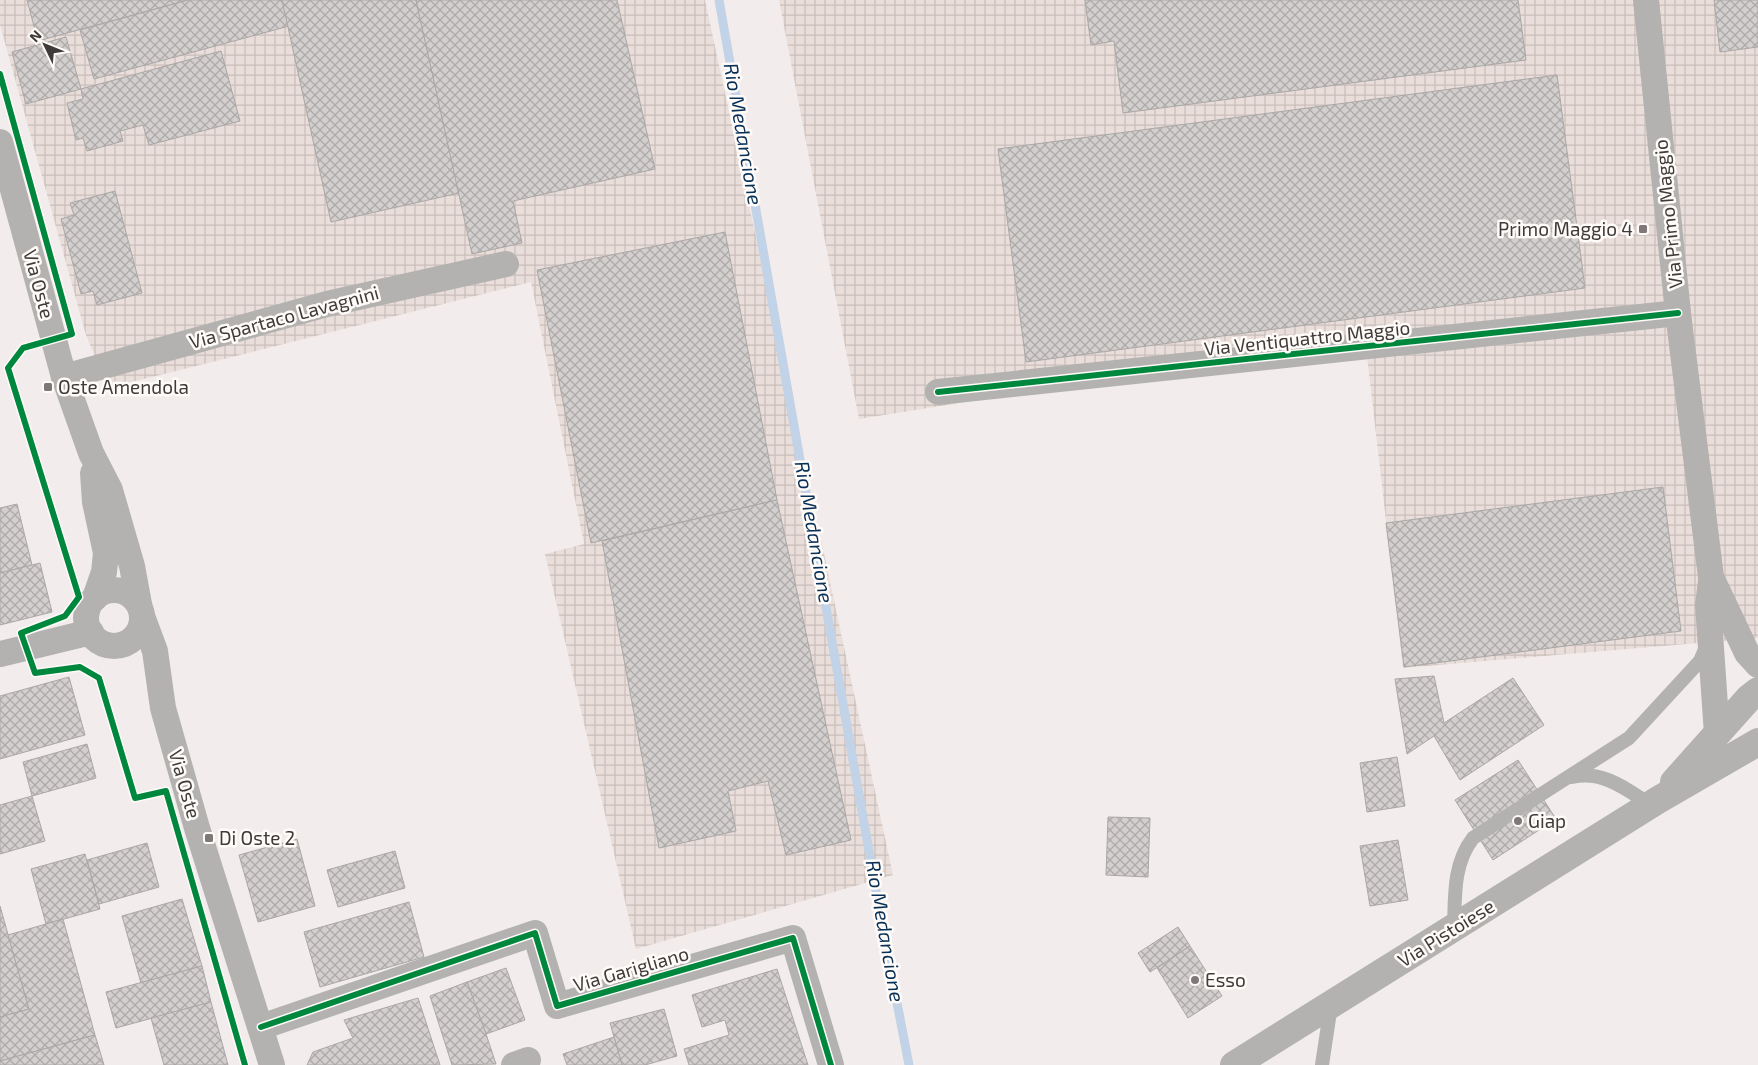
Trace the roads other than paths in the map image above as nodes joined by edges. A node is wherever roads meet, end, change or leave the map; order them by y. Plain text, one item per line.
1 (1646, 0) edge
2 (2, 157) edge
3 (506, 264) dead end
4 (1678, 313) junction
5 (64, 377) junction
6 (938, 392) dead end
7 (91, 453) junction
8 (1711, 577) junction
9 (95, 598) junction
10 (140, 610) junction
11 (91, 632) junction
12 (1710, 635) junction
13 (0, 654) edge
14 (1758, 665) edge
15 (1758, 691) edge
16 (1717, 734) junction
17 (1758, 742) edge
18 (1567, 778) junction
19 (1654, 802) junction
20 (1454, 928) junction
21 (1330, 1005) junction
22 (261, 1027) junction
23 (272, 1065) edge
24 (831, 1065) edge
25 (1234, 1065) edge
26 (1322, 1065) edge

1 - 4 street, Via Primo Maggio
2 - 5 street, Via Oste
3 - 5 street, Via Spartaco Lavagnini
4 - 6 street, Via Ventiquattro Maggio
4 - 8 street, Via Primo Maggio
5 - 7 street, Via Oste
7 - 9 street, Via Oste
7 - 10 street, Via Oste
8 - 12 street, Via Primo Maggio
8 - 14 street, Via Primo Maggio
9 - 10 street
9 - 11 street
10 - 11 street
10 - 22 street, Via Oste
11 - 13 street
12 - 16 street, Via Primo Maggio
12 - 18 lane
15 - 16 street, Via Pistoiese
16 - 19 street, Via Pistoiese
17 - 19 street, Via Pistoiese
18 - 19 lane
18 - 20 lane
19 - 20 street, Via Pistoiese
20 - 21 street, Via Pistoiese
21 - 25 street, Via Pistoiese
21 - 26 lane
22 - 23 street, Via Oste
22 - 24 street, Via Garigliano

